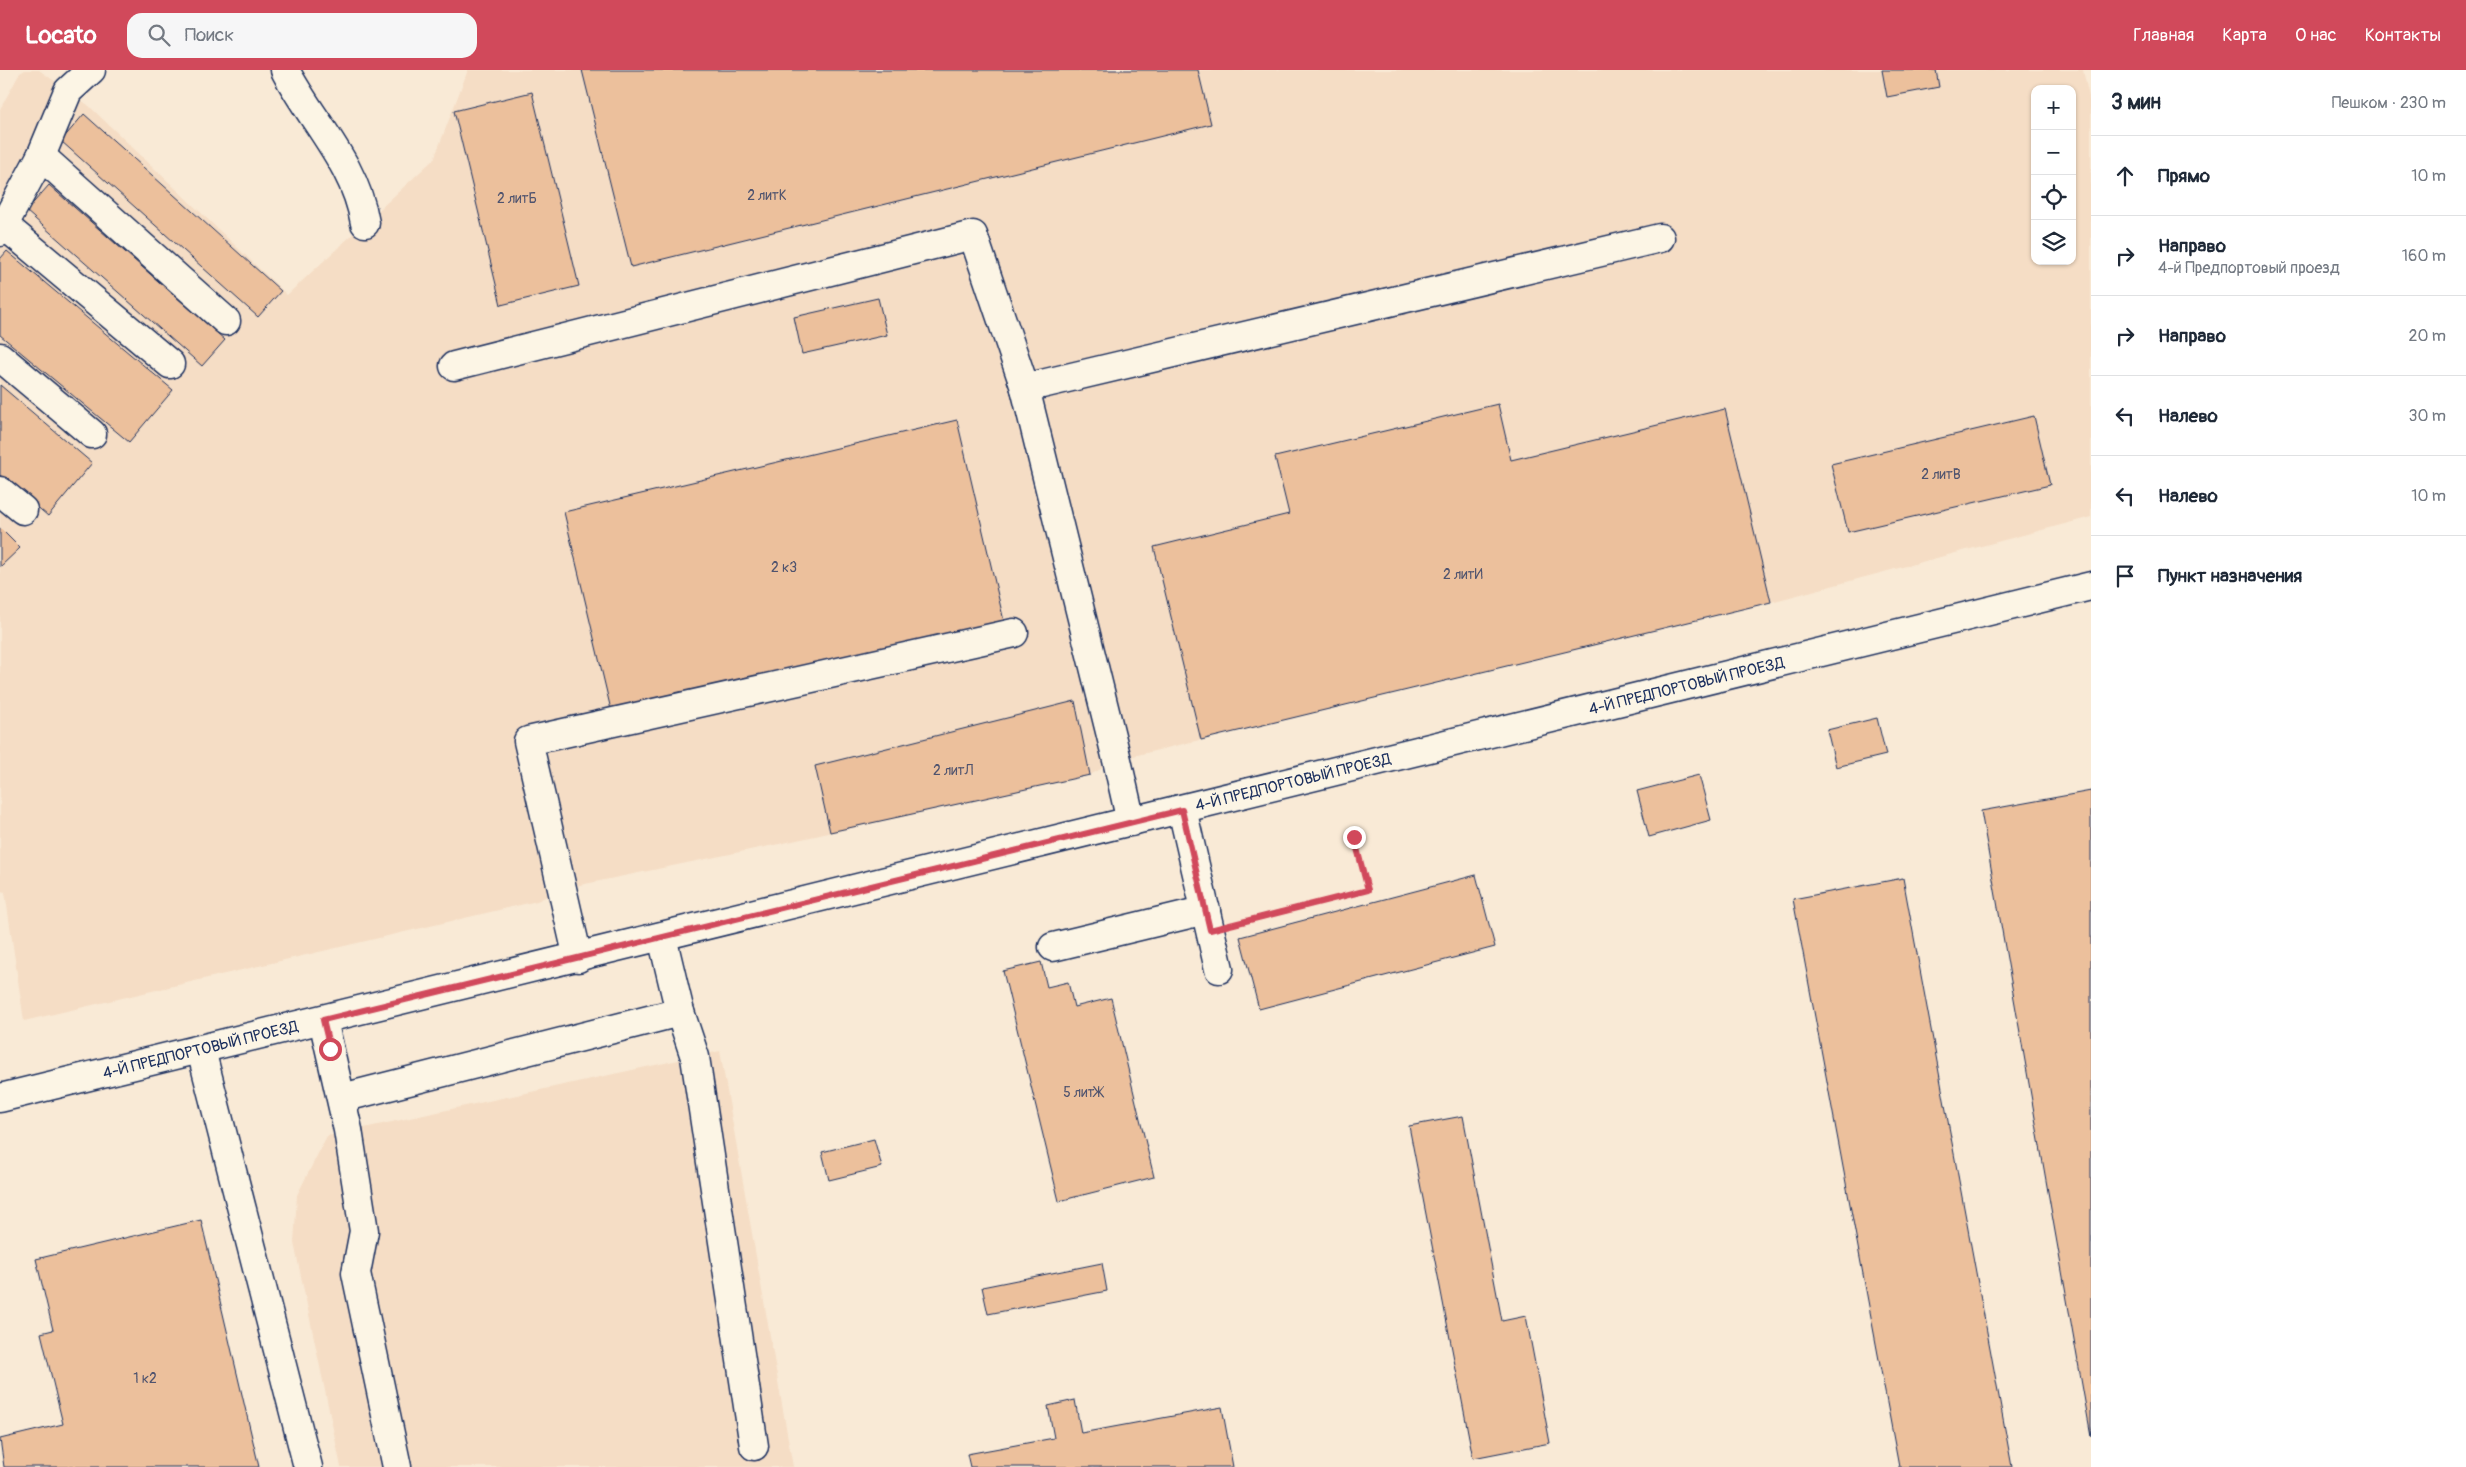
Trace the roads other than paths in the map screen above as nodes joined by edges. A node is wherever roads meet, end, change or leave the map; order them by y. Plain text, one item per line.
1 (91, 70) edge
2 (285, 70) edge
3 (42, 156) junction
4 (365, 223) dead end
5 (2, 229) edge
6 (1660, 238) dead end
7 (226, 321) dead end
8 (0, 357) edge
9 (170, 364) dead end
10 (454, 366) dead end
11 (1025, 388) junction
12 (92, 434) dead end
13 (0, 491) edge
14 (23, 510) dead end
15 (2091, 586) edge
16 (1014, 633) dead end
17 (1182, 810) junction
18 (1131, 822) junction
19 (1208, 920) junction
20 (662, 937) junction
21 (1052, 948) dead end
22 (578, 958) junction
23 (1220, 970) dead end
24 (680, 1012) junction
25 (323, 1020) junction
26 (201, 1050) junction
27 (0, 1098) edge
28 (342, 1098) junction
29 (754, 1446) dead end
30 (308, 1467) edge
31 (397, 1467) edge

1 - 3 street
2 - 4 street
3 - 5 street
3 - 7 street
5 - 9 street
6 - 11 street
8 - 12 street
10 - 11 street
11 - 18 street
13 - 14 street
15 - 17 street, 4-Й ПРЕДПОРТОВЫЙ ПРОЕЗД
16 - 22 street
17 - 18 street, 4-Й ПРЕДПОРТОВЫЙ ПРОЕЗД
17 - 19 street
18 - 20 street, 4-Й ПРЕДПОРТОВЫЙ ПРОЕЗД
19 - 21 street
19 - 23 street
20 - 22 street, 4-Й ПРЕДПОРТОВЫЙ ПРОЕЗД
20 - 24 street
22 - 25 street, 4-Й ПРЕДПОРТОВЫЙ ПРОЕЗД
24 - 28 street
24 - 29 street
25 - 26 street, 4-Й ПРЕДПОРТОВЫЙ ПРОЕЗД
25 - 28 street
26 - 27 street, 4-Й ПРЕДПОРТОВЫЙ ПРОЕЗД
26 - 30 street
28 - 31 street

